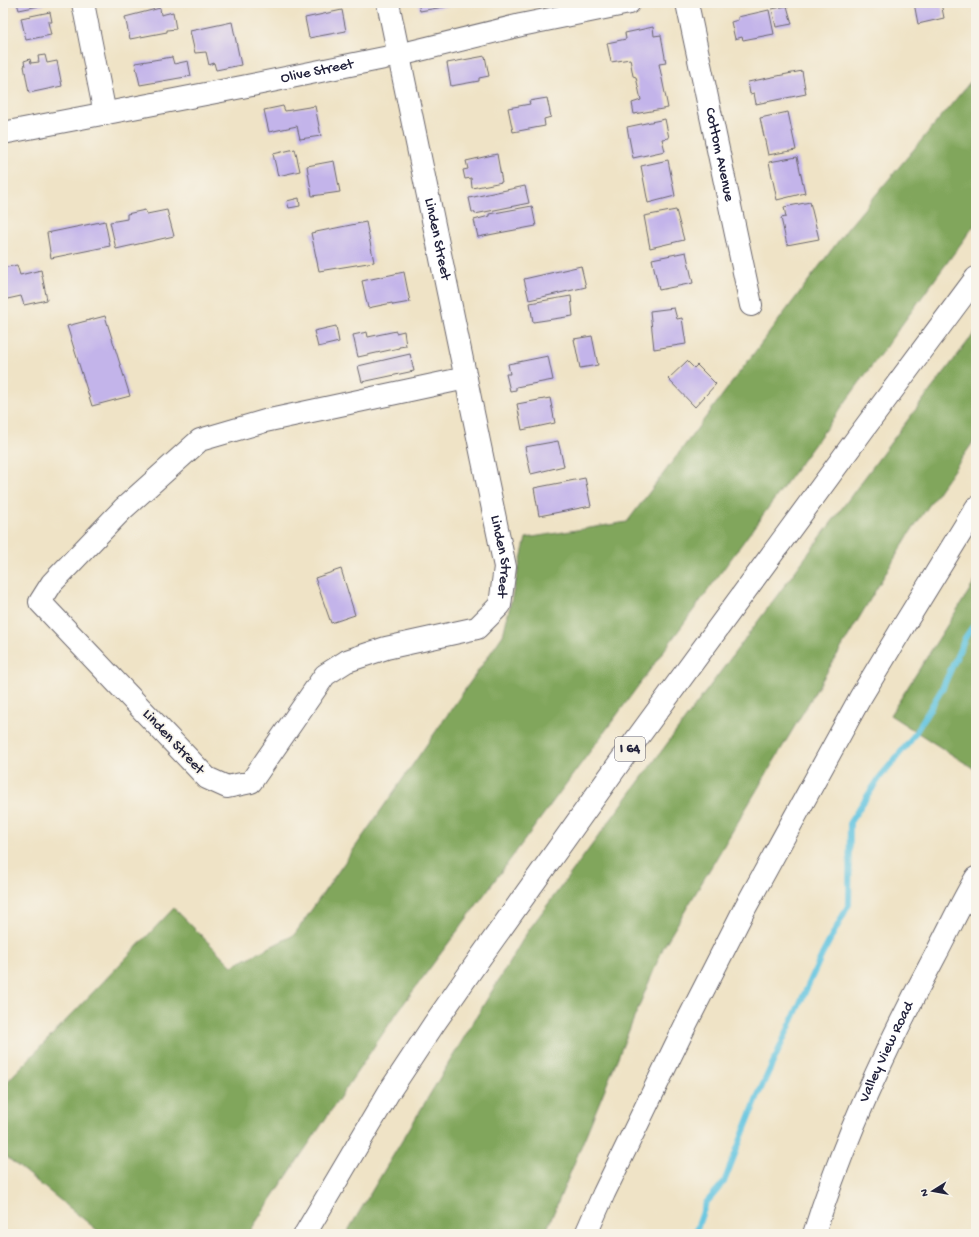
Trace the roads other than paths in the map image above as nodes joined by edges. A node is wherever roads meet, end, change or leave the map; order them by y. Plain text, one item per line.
1 (83, 3) edge
2 (388, 3) edge
3 (629, 3) edge
4 (687, 3) edge
5 (399, 55) junction
6 (105, 114) junction
7 (3, 133) edge
8 (976, 278) edge
9 (751, 305) dead end
10 (466, 378) junction
11 (976, 508) edge
12 (976, 878) edge
13 (305, 1234) edge
14 (586, 1234) edge
15 (814, 1234) edge

1 - 6 main road
2 - 5 main road, Linden Street
3 - 5 main road, Olive Street
4 - 9 main road, Cottom Avenue
5 - 6 main road, Olive Street
5 - 10 main road, Linden Street
6 - 7 main road, Olive Street
8 - 13 main road, I 64
10 - 10 main road, Linden Street
11 - 14 main road
12 - 15 main road, Valley View Road

